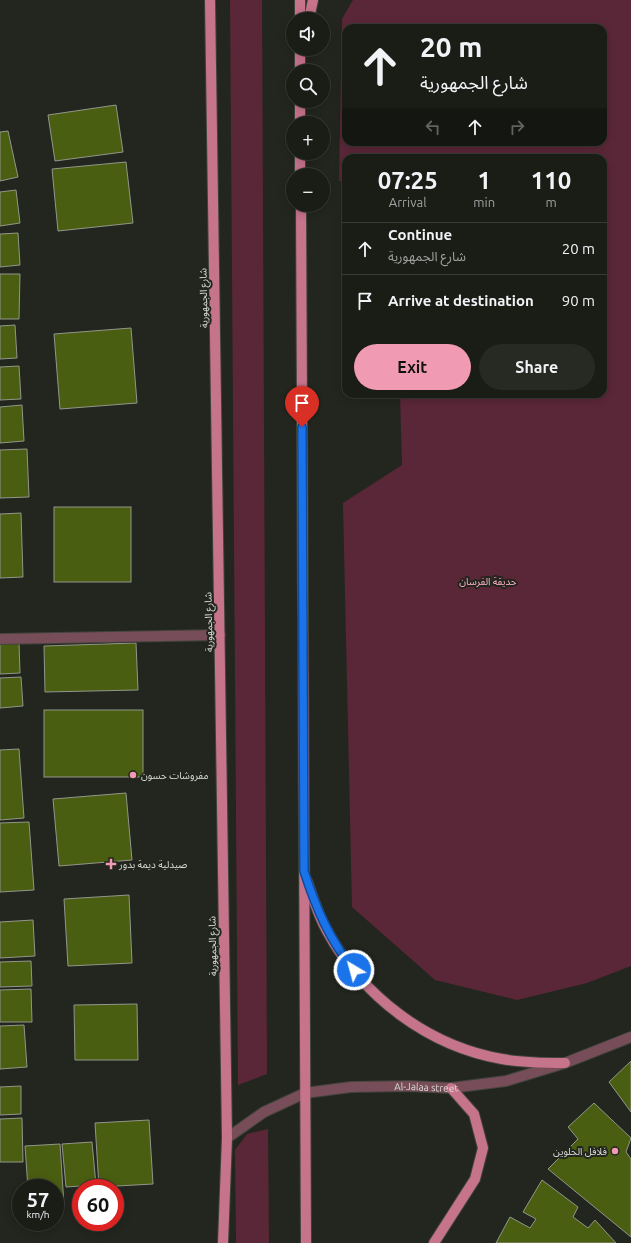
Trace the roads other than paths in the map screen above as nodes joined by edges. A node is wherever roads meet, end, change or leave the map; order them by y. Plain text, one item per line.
1 (210, 0) edge
2 (300, 0) edge
3 (313, 0) edge
4 (300, 12) edge
5 (310, 12) edge
6 (301, 212) edge
7 (220, 635) junction
8 (0, 639) edge
9 (304, 871) junction
10 (631, 1037) edge
11 (565, 1063) junction
12 (450, 1088) junction
13 (305, 1093) junction
14 (227, 1138) junction
15 (223, 1243) edge
16 (306, 1243) edge
17 (434, 1243) edge

1 - 7 main road, شارع الجمهورية
2 - 4 main road
3 - 5 main road
6 - 9 main road
7 - 8 street
7 - 14 main road, شارع الجمهورية
9 - 11 main road
9 - 13 main road
10 - 11 street, Al-Jalaa street
11 - 12 street, Al-Jalaa street
12 - 13 street, Al-Jalaa street
12 - 17 main road
13 - 14 street, Al-Jalaa street
13 - 16 main road
14 - 15 main road, شارع الجمهورية

